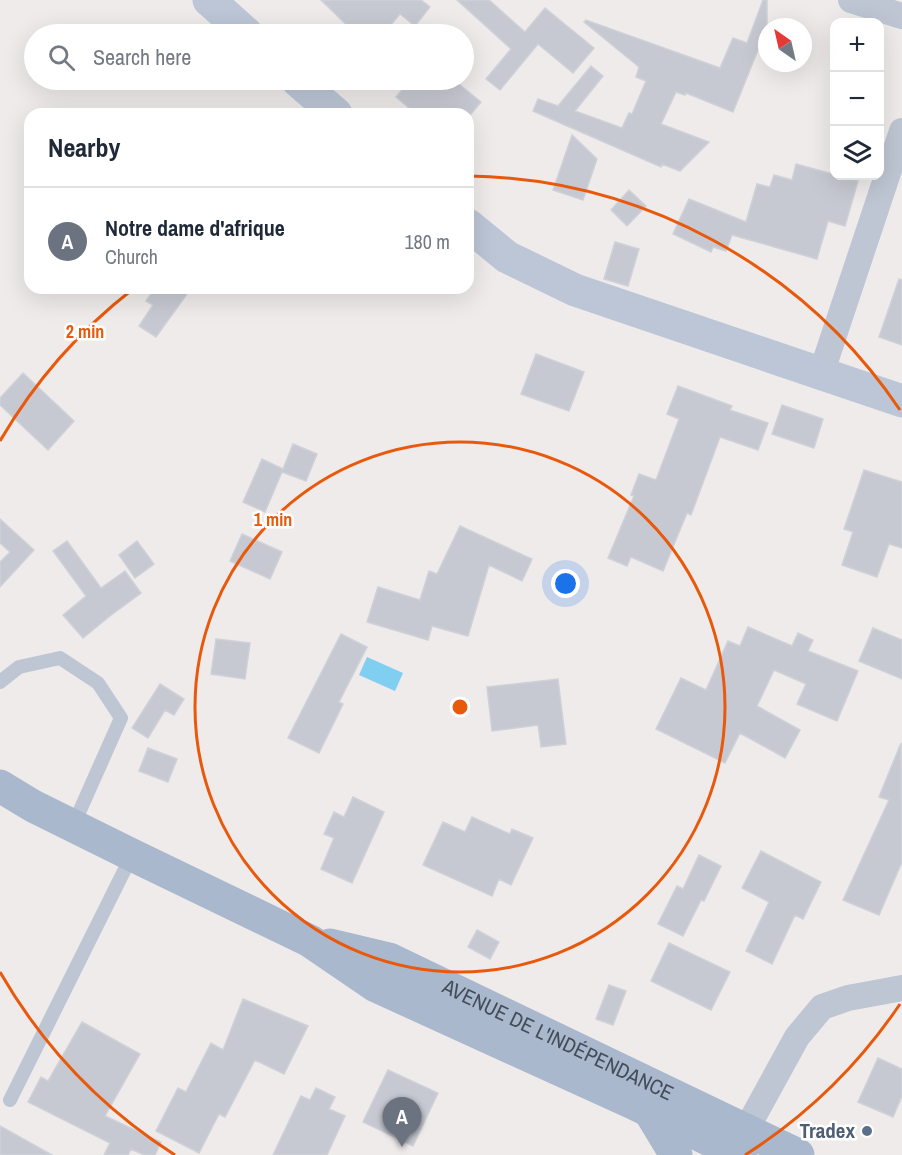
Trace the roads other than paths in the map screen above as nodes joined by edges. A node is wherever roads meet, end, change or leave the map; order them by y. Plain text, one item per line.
1 (209, 0) edge
2 (851, 0) edge
3 (902, 16) edge
4 (236, 24) edge
5 (308, 90) edge
6 (329, 108) edge
7 (902, 131) edge
8 (474, 230) edge
9 (821, 374) junction
10 (902, 401) edge
11 (0, 682) edge
12 (0, 786) edge
13 (73, 826) junction
14 (132, 855) junction
15 (310, 941) junction
16 (902, 988) edge
17 (10, 1100) dead end
18 (650, 1112) junction
19 (739, 1148) edge
20 (676, 1155) edge
21 (798, 1155) edge

1 - 4 street
2 - 3 street
5 - 6 street
7 - 9 street
8 - 9 street
9 - 10 street
11 - 13 lane
12 - 13 main road, AVENUE DE L'INDÉPENDANCE
13 - 14 main road, AVENUE DE L'INDÉPENDANCE
14 - 15 main road, AVENUE DE L'INDÉPENDANCE
14 - 17 lane
15 - 18 main road, AVENUE DE L'INDÉPENDANCE
15 - 19 main road, AVENUE DE L'INDÉPENDANCE
16 - 19 street
18 - 19 main road, AVENUE DE L'INDÉPENDANCE
18 - 20 main road
19 - 21 main road, AVENUE DE L'INDÉPENDANCE

